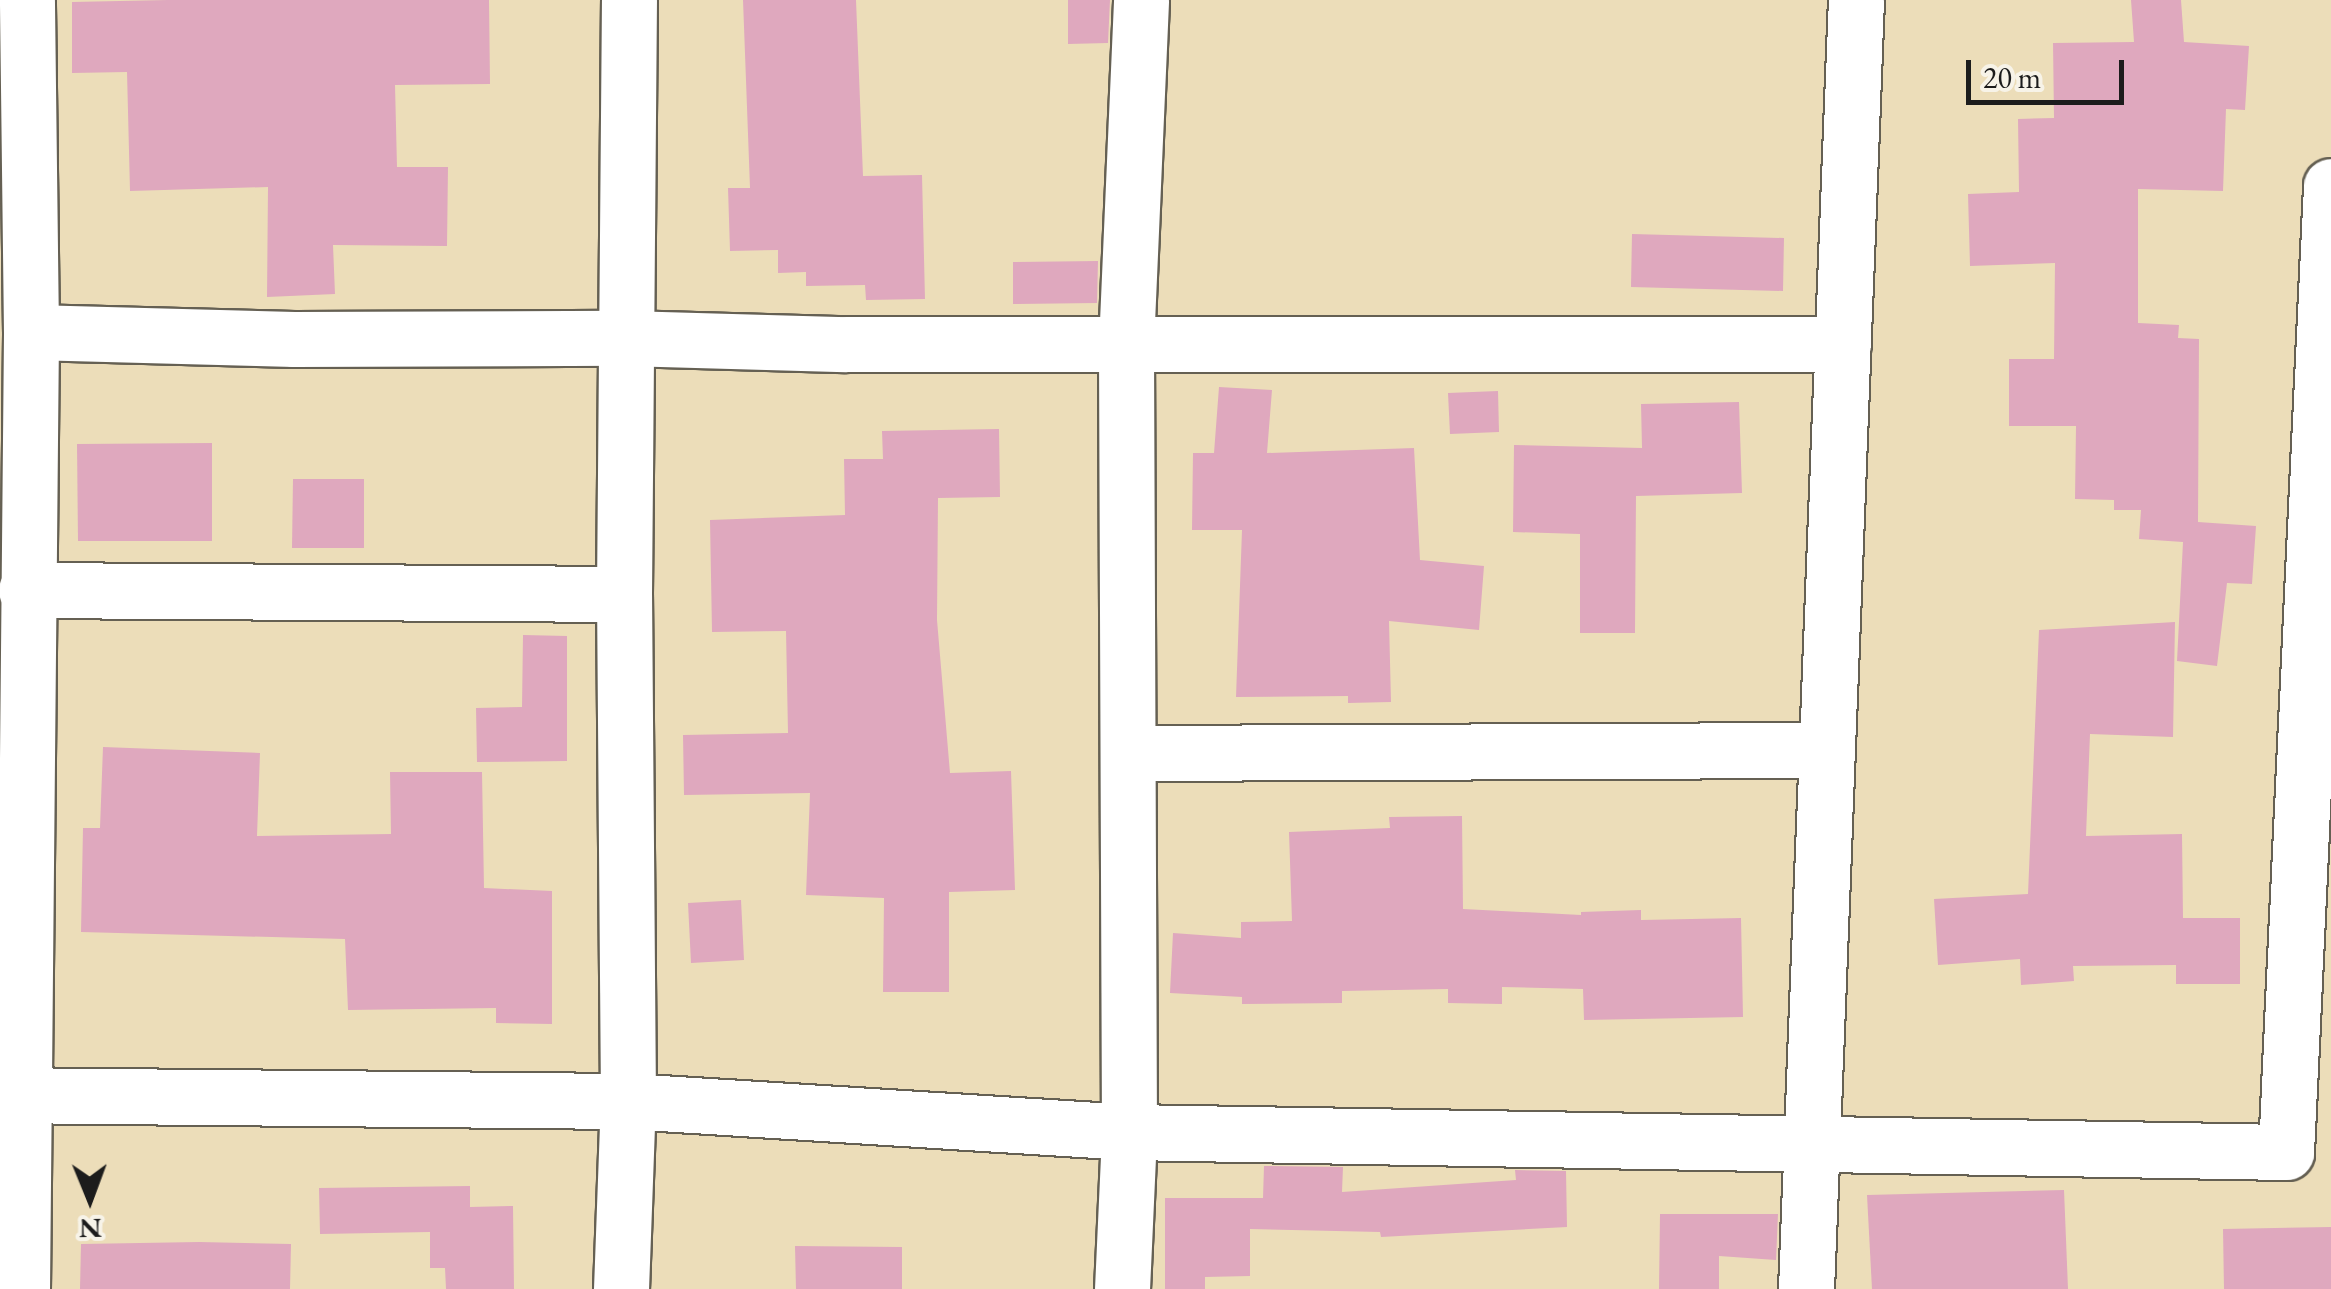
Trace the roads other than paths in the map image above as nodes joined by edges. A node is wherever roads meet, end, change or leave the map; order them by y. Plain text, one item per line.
1 (27, 0) edge
2 (629, 0) edge
3 (1140, 0) edge
4 (1856, 0) edge
5 (2331, 186) edge
6 (31, 332) junction
7 (625, 338) junction
8 (1842, 344) junction
9 (1126, 345) junction
10 (26, 590) junction
11 (624, 594) junction
12 (1826, 750) junction
13 (1130, 753) junction
14 (11, 1094) edge
15 (628, 1101) junction
16 (1129, 1132) junction
17 (1811, 1143) junction
18 (22, 1289) edge
19 (621, 1289) edge
20 (1122, 1289) edge
21 (1806, 1289) edge

1 - 6 street
2 - 7 street
3 - 9 street
4 - 8 street
5 - 17 street
6 - 7 street
6 - 10 street
7 - 9 street
7 - 11 street
8 - 9 street
8 - 12 street
9 - 13 street
10 - 11 street
10 - 14 street
11 - 15 street
12 - 13 street
12 - 17 street
13 - 16 street
14 - 15 street
14 - 18 street
15 - 16 street
15 - 19 street
16 - 17 street
16 - 20 street
17 - 21 street

